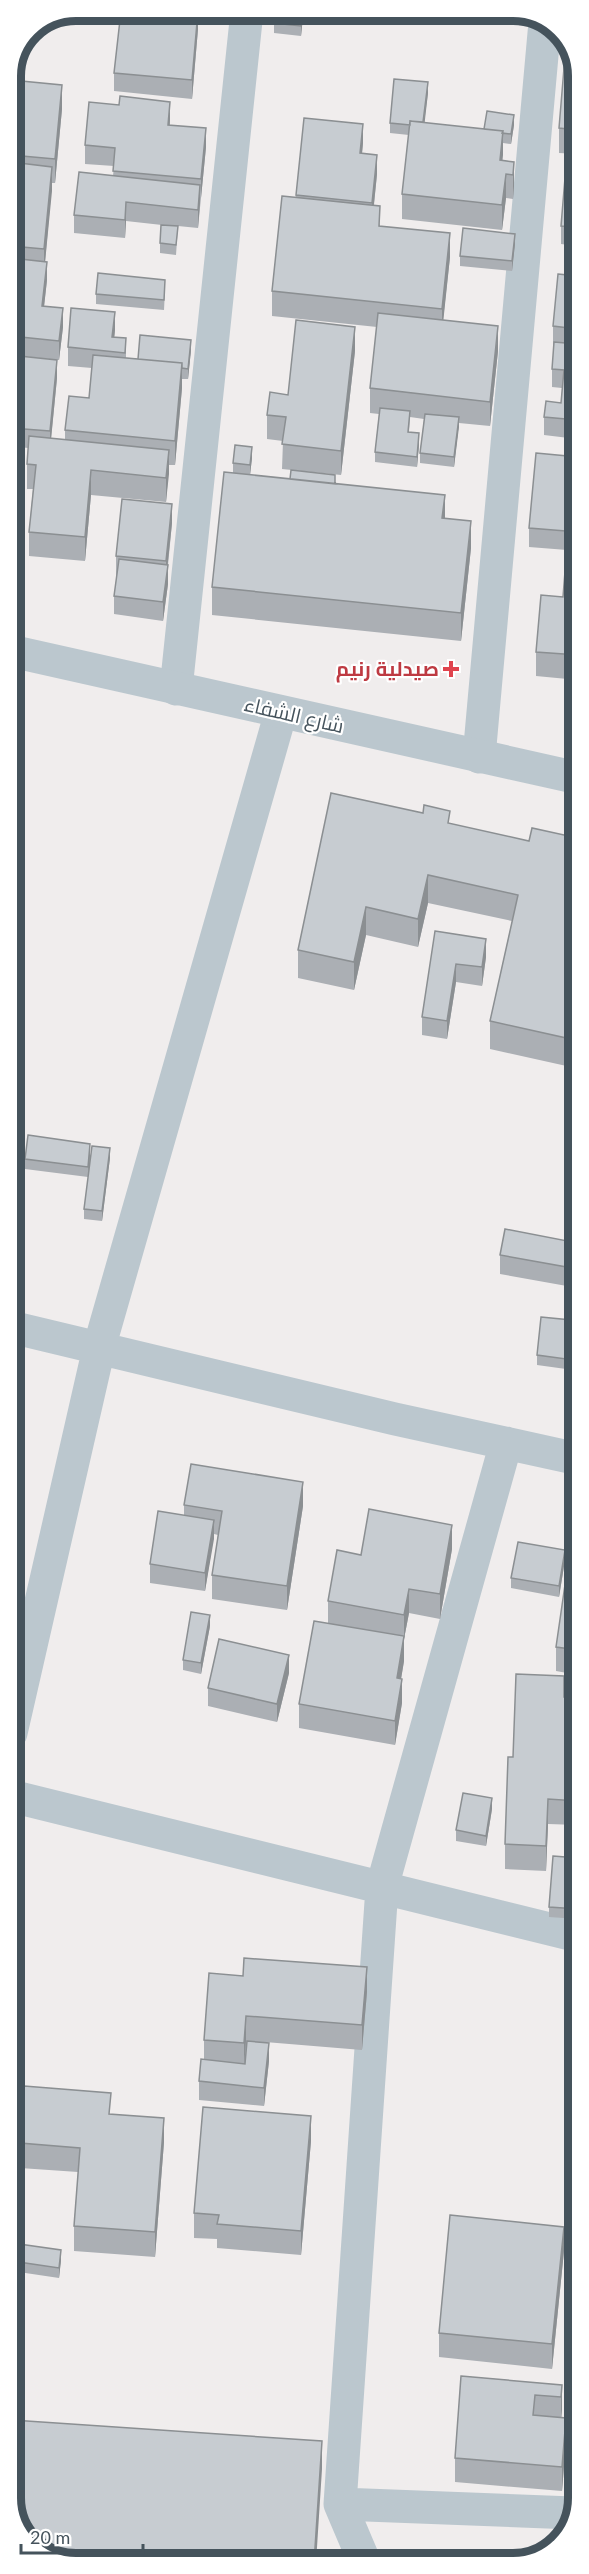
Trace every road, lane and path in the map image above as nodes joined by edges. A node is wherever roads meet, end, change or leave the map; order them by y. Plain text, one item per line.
1 (247, 21) edge
2 (543, 30) edge
3 (21, 653) edge
4 (176, 689) junction
5 (281, 712) junction
6 (479, 757) junction
7 (568, 776) edge
8 (21, 1329) edge
9 (99, 1348) junction
10 (506, 1443) junction
11 (568, 1457) edge
12 (21, 1689) edge
13 (21, 1798) edge
14 (382, 1887) junction
15 (568, 1934) edge
16 (340, 2504) junction
17 (566, 2513) edge
18 (361, 2553) edge

1 - 4 street
2 - 6 street
3 - 4 street, شارع الشفاء
4 - 5 street, شارع الشفاء
5 - 6 street, شارع الشفاء
5 - 9 street
6 - 7 street, شارع الشفاء
8 - 9 street
9 - 10 street
9 - 12 street
10 - 11 street
10 - 14 street
13 - 14 street
14 - 15 street
14 - 16 street
16 - 17 street
16 - 18 street

